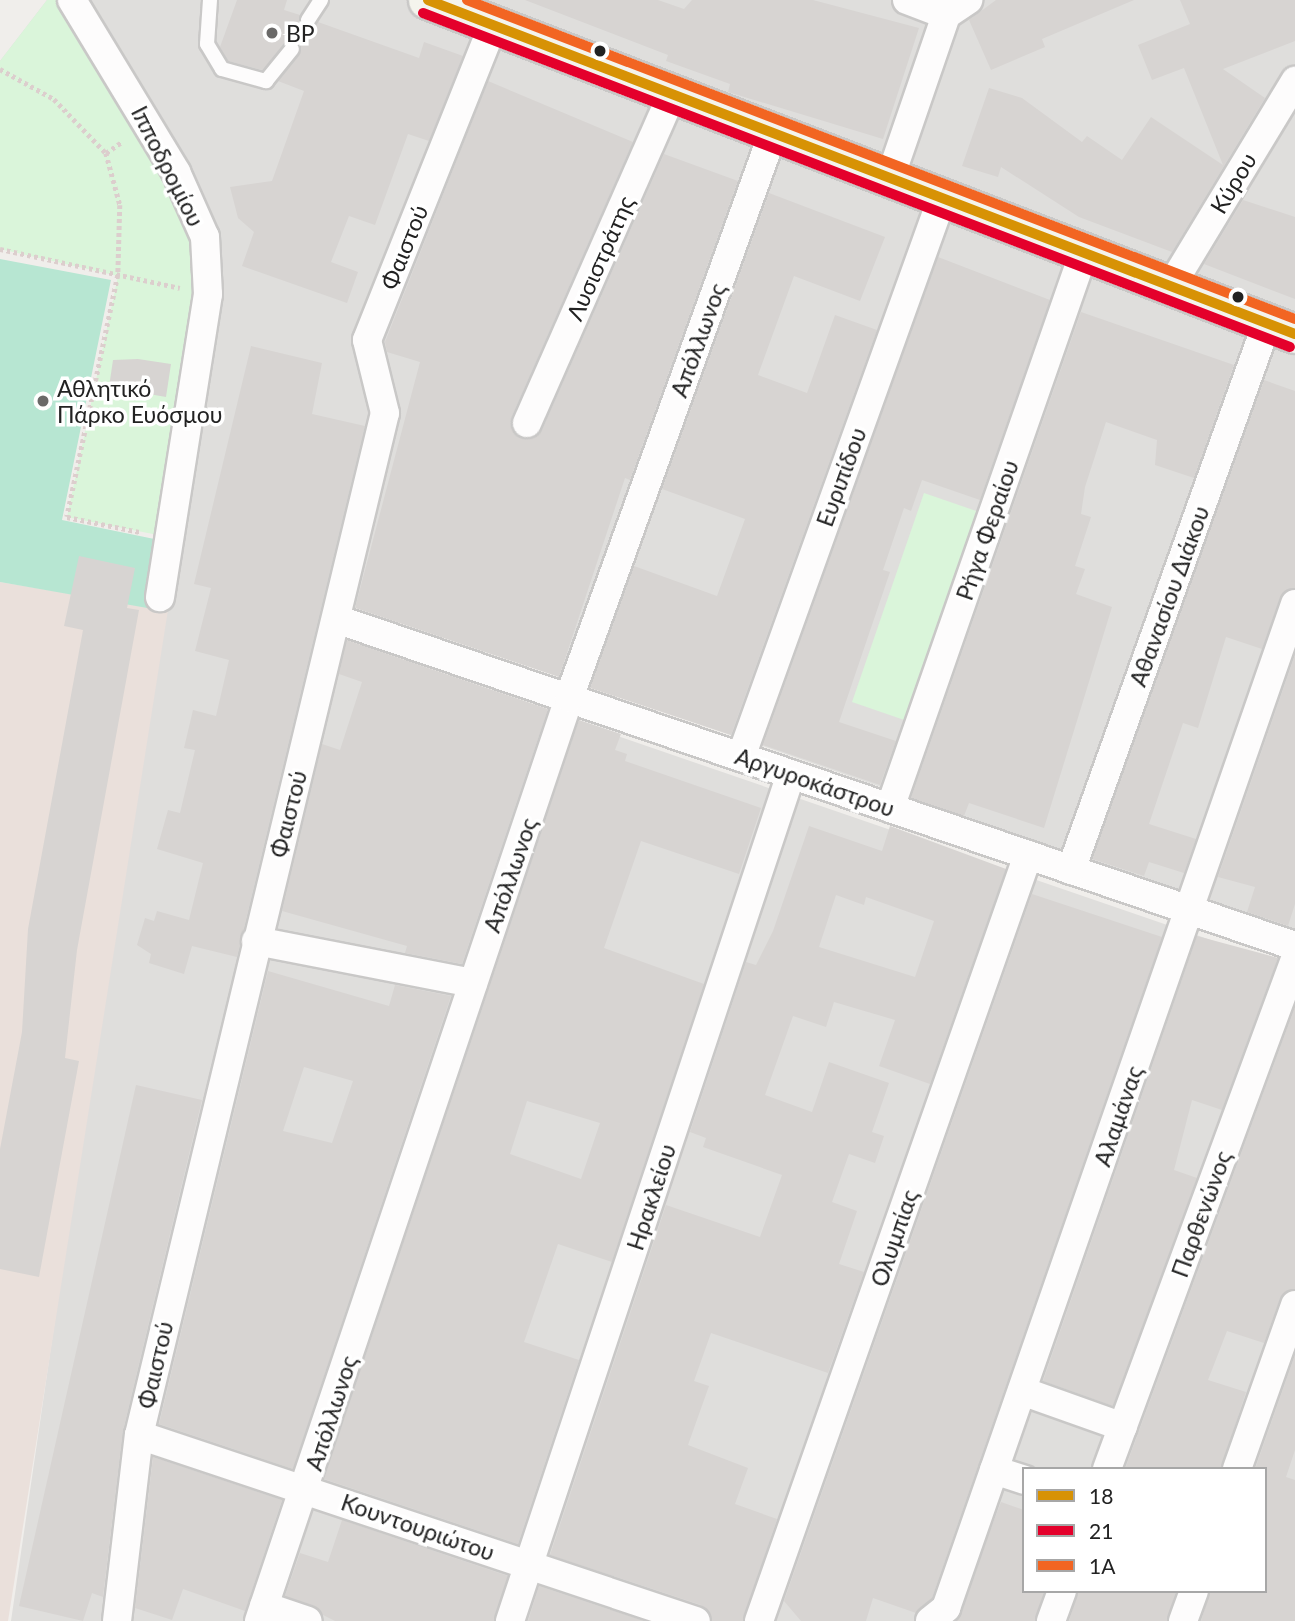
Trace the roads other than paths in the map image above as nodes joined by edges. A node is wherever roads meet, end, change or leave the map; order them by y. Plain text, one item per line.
1 (72, 0) edge
2 (210, 0) edge
3 (320, 0) edge
4 (428, 0) edge
5 (907, 0) edge
6 (957, 7) edge
7 (308, 20) dead end
8 (493, 25) junction
9 (292, 49) dead end
10 (1295, 81) edge
11 (672, 94) junction
12 (773, 133) junction
13 (890, 178) junction
14 (943, 198) junction
15 (1084, 253) junction
16 (1171, 286) junction
17 (1281, 328) edge
18 (527, 423) dead end
19 (159, 597) dead end
20 (1295, 604) edge
21 (336, 619) junction
22 (569, 698) junction
23 (740, 757) junction
24 (791, 774) junction
25 (890, 808) junction
26 (1028, 855) junction
27 (1071, 870) junction
28 (1189, 910) junction
29 (256, 941) junction
30 (1295, 946) edge
31 (1295, 959) edge
32 (473, 982) junction
33 (1295, 1306) edge
34 (1022, 1391) junction
35 (1123, 1427) junction
36 (138, 1435) junction
37 (1108, 1467) edge
38 (1238, 1467) edge
39 (995, 1470) junction
40 (1022, 1479) edge
41 (306, 1489) junction
42 (529, 1565) junction
43 (1061, 1593) edge
44 (1193, 1593) edge
45 (261, 1614) edge
46 (117, 1621) edge
47 (308, 1621) edge
48 (510, 1621) edge
49 (696, 1621) edge
50 (760, 1621) edge
51 (930, 1621) edge
52 (1051, 1621) edge
53 (1183, 1621) edge

1 - 19 street, Ιπποδρομίου
2 - 9 lane
3 - 7 lane
4 - 8 main road
5 - 6 street
6 - 13 street
8 - 11 main road
8 - 21 street, Φαιστού
10 - 16 street, Κύρου
11 - 12 main road
11 - 18 street, Λυσιστράτης
12 - 13 main road
12 - 22 street, Απόλλωνος
13 - 14 main road
14 - 15 main road
14 - 23 street, Ευριπίδου
15 - 16 main road
15 - 25 street, Ρήγα Φεραίου
16 - 17 main road
17 - 27 street, Αθανασίου Διάκου
20 - 28 street, Αλαμάνας
21 - 22 street, Αργυροκάστρου
21 - 29 street, Φαιστού
22 - 23 street, Αργυροκάστρου
22 - 32 street, Απόλλωνος
23 - 24 street, Αργυροκάστρου
24 - 25 street, Αργυροκάστρου
24 - 42 street, Ηρακλείου
25 - 26 street, Αργυροκάστρου
26 - 27 street, Αργυροκάστρου
26 - 50 street, Ολυμπίας
27 - 28 street, Αργυροκάστρου
28 - 30 street, Αργυροκάστρου
28 - 34 street, Αλαμάνας
29 - 32 street
29 - 36 street, Φαιστού
31 - 35 street, Παρθενώνος
32 - 41 street, Απόλλωνος
33 - 38 street
34 - 35 street
34 - 39 street, Αλαμάνας
35 - 37 street, Παρθενώνος
36 - 41 street, Κουντουριώτου
36 - 46 street, Φαιστού
39 - 40 street
39 - 51 street, Αλαμάνας
41 - 42 street, Κουντουριώτου
41 - 45 street, Απόλλωνος
42 - 48 street, Ηρακλείου
42 - 49 street, Κουντουριώτου
43 - 52 street
44 - 53 street
45 - 47 street

